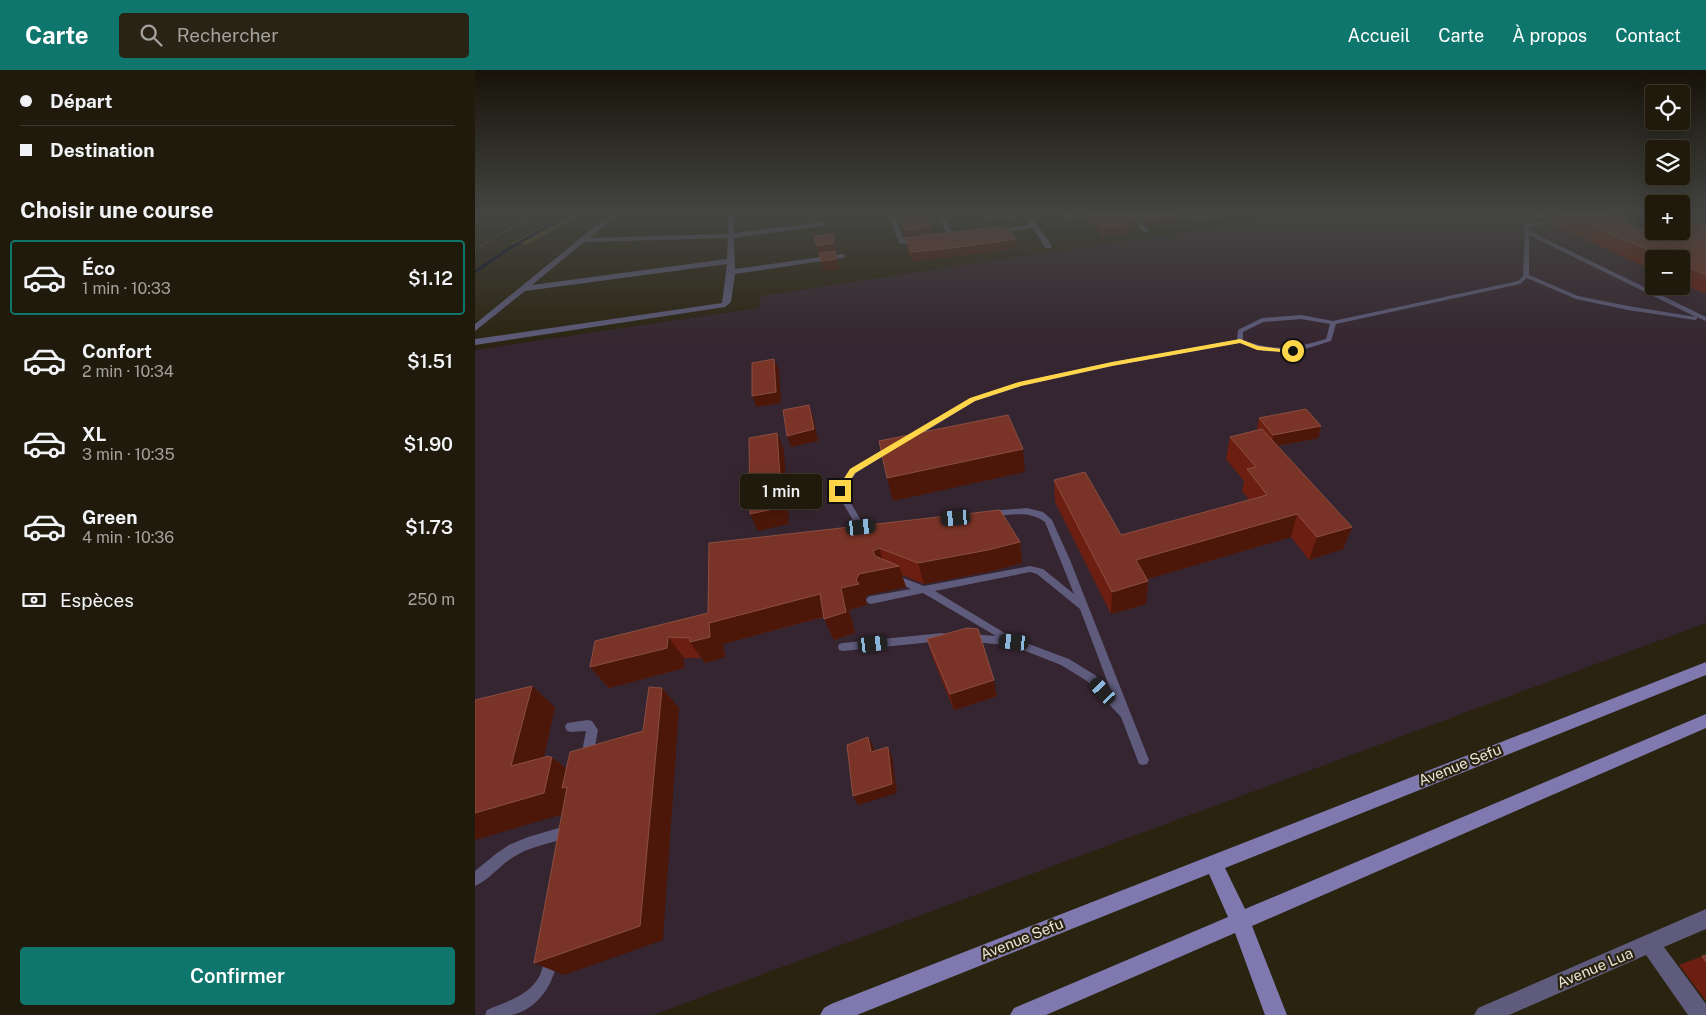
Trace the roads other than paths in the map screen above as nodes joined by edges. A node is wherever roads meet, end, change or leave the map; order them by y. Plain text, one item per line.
1 (557, 259) edge
2 (820, 259) edge
3 (1526, 259) edge
4 (1583, 259) edge
5 (730, 261) joint
6 (731, 272) junction
7 (1526, 276) junction
8 (521, 288) junction
9 (1706, 319) edge
10 (1333, 323) junction
11 (475, 328) edge
12 (1240, 341) junction
13 (475, 342) edge
14 (979, 516) edge
15 (886, 524) edge
16 (887, 574) edge
17 (921, 589) junction
18 (871, 600) dead end
19 (1084, 607) junction
20 (1014, 642) junction
21 (843, 647) dead end
22 (1706, 668) edge
23 (1127, 717) junction
24 (1706, 721) edge
25 (571, 727) dead end
26 (1143, 760) dead end
27 (585, 766) edge
28 (574, 826) joint
29 (570, 849) edge
30 (1213, 863) junction
31 (475, 879) edge
32 (1706, 919) edge
33 (1239, 922) junction
34 (554, 942) edge
35 (1649, 944) junction
36 (492, 1015) edge
37 (831, 1015) edge
38 (1021, 1015) edge
39 (1276, 1015) edge
40 (1485, 1015) edge
41 (1701, 1015) edge

1 - 8 street
2 - 6 street
3 - 7 lane
4 - 9 lane
5 - 6 street
5 - 8 street
6 - 13 street
7 - 9 lane
7 - 10 lane
8 - 11 street
10 - 12 lane
10 - 12 lane
12 - 15 lane
14 - 19 lane
16 - 17 lane
17 - 18 lane
17 - 19 lane
17 - 20 lane
19 - 23 lane
20 - 21 lane
20 - 23 lane
22 - 30 main road, Avenue Sefu
23 - 26 lane
24 - 33 main road
25 - 27 lane
28 - 29 lane
28 - 31 lane
30 - 33 main road
30 - 37 main road, Avenue Sefu
32 - 35 street, Avenue Lua
33 - 38 main road
33 - 39 main road
34 - 36 lane
35 - 40 street, Avenue Lua
35 - 41 street

